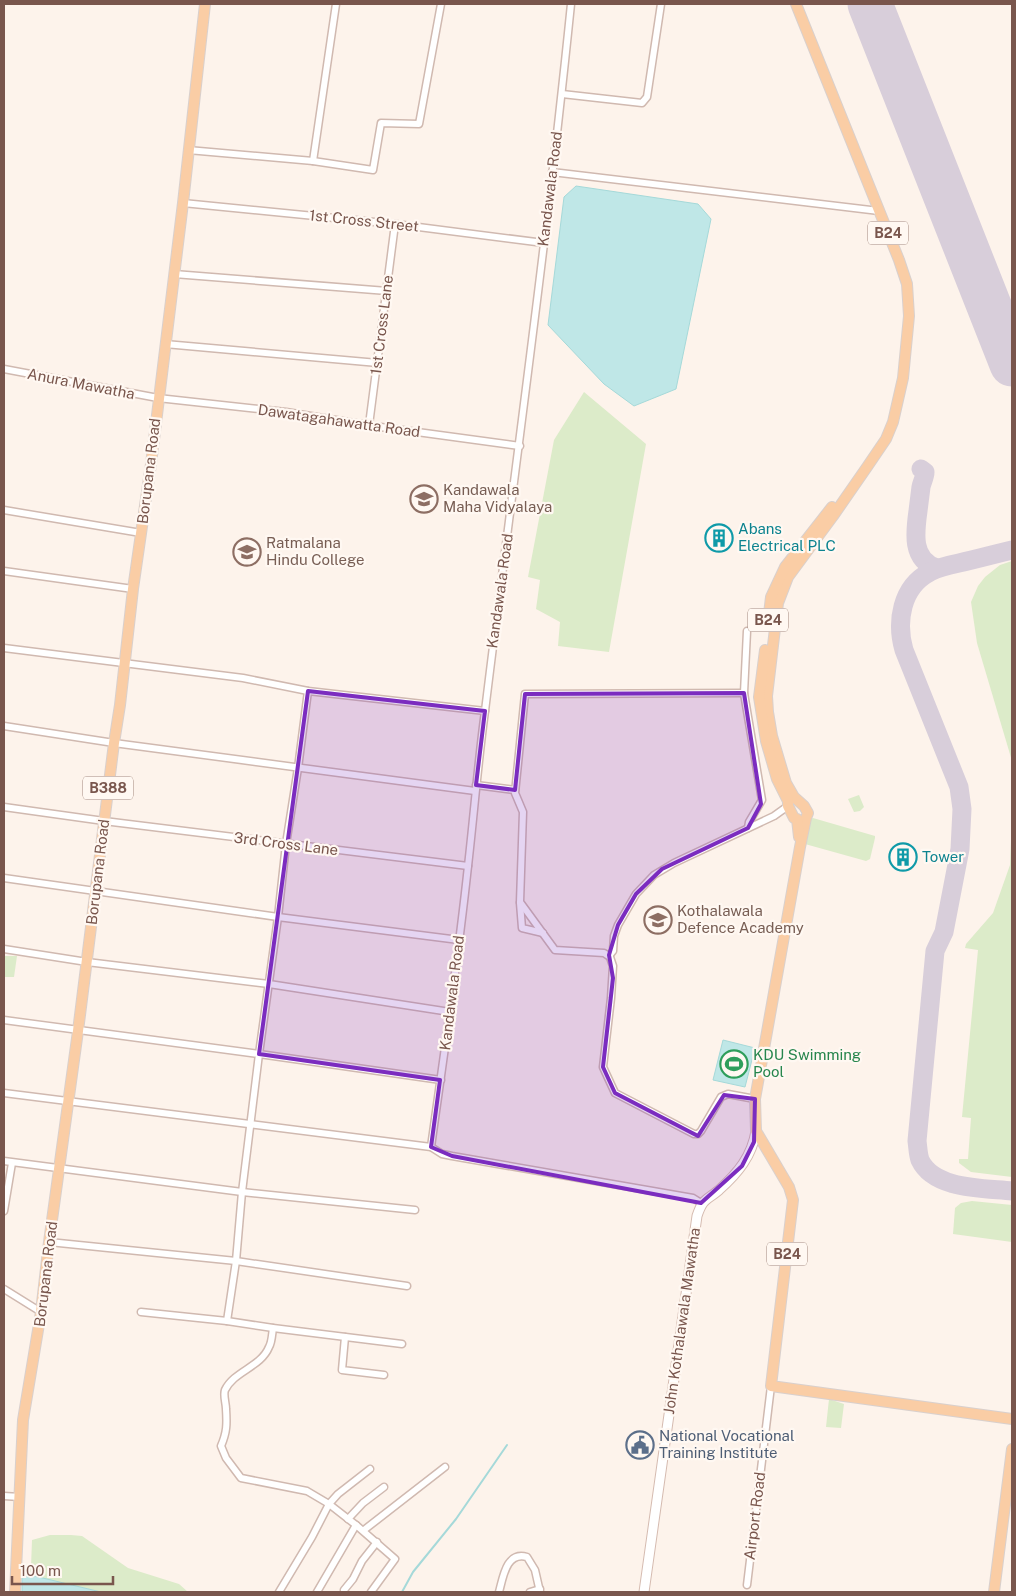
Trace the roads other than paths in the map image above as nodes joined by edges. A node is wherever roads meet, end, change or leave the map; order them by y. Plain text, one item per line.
1 (205, 4) edge
2 (336, 4) edge
3 (441, 4) edge
4 (571, 4) edge
5 (661, 4) edge
6 (796, 4) edge
7 (562, 94) junction
8 (188, 150) junction
9 (313, 161) junction
10 (552, 172) junction
11 (183, 203) junction
12 (879, 211) junction
13 (395, 224) junction
14 (544, 243) junction
15 (174, 274) junction
16 (387, 290) junction
17 (165, 344) junction
18 (378, 363) junction
19 (4, 369) edge
20 (158, 398) junction
21 (369, 425) junction
22 (520, 446) junction
23 (4, 510) edge
24 (141, 533) junction
25 (4, 571) edge
26 (133, 589) junction
27 (747, 631) dead end
28 (4, 648) edge
29 (124, 663) junction
30 (308, 691) junction
31 (744, 692) junction
32 (485, 711) junction
33 (4, 726) edge
34 (114, 743) junction
35 (298, 768) junction
36 (475, 788) junction
37 (515, 790) junction
38 (790, 801) junction
39 (4, 807) edge
40 (774, 816) junction
41 (799, 818) junction
42 (104, 821) junction
43 (748, 828) junction
44 (286, 844) junction
45 (468, 866) junction
46 (4, 878) edge
47 (96, 890) junction
48 (520, 902) junction
49 (278, 917) junction
50 (543, 933) junction
51 (459, 940) junction
52 (4, 949) edge
53 (609, 956) junction
54 (87, 962) junction
55 (269, 984) junction
56 (450, 1012) junction
57 (4, 1020) edge
58 (78, 1031) junction
59 (259, 1054) junction
60 (440, 1080) junction
61 (4, 1092) edge
62 (755, 1099) junction
63 (68, 1101) junction
64 (251, 1123) junction
65 (756, 1130) junction
66 (431, 1147) junction
67 (4, 1161) edge
68 (12, 1163) junction
69 (58, 1170) junction
70 (242, 1192) junction
71 (701, 1203) junction
72 (415, 1210) dead end
73 (4, 1211) edge
74 (49, 1242) junction
75 (236, 1261) junction
76 (407, 1286) dead end
77 (4, 1289) edge
78 (42, 1312) junction
79 (141, 1312) dead end
80 (227, 1320) junction
81 (274, 1328) junction
82 (345, 1337) junction
83 (402, 1344) dead end
84 (384, 1375) dead end
85 (771, 1386) junction
86 (1012, 1419) edge
87 (1012, 1449) edge
88 (445, 1467) dead end
89 (370, 1469) dead end
90 (384, 1487) dead end
91 (4, 1496) edge
92 (20, 1497) junction
93 (329, 1504) junction
94 (348, 1518) junction
95 (356, 1525) junction
96 (364, 1530) junction
97 (377, 1542) junction
98 (747, 1585) dead end
99 (344, 1590) dead end
100 (540, 1591) edge
101 (15, 1592) edge
102 (279, 1592) edge
103 (317, 1592) edge
104 (371, 1592) edge
105 (499, 1592) edge
106 (530, 1592) edge
107 (644, 1592) edge
108 (994, 1592) edge

1 - 8 main road, Borupana Road / B388
2 - 9 street
3 - 9 street
4 - 7 street, Kandawala Road
5 - 7 street
6 - 12 main road, B24
7 - 10 street, Kandawala Road
8 - 9 street
8 - 11 main road, Borupana Road / B388
10 - 12 street
10 - 14 street, Kandawala Road
11 - 13 street, 1st Cross Street
11 - 15 main road, Borupana Road / B388
12 - 38 main road, B24
13 - 14 street, 1st Cross Street
13 - 16 street, 1st Cross Lane
14 - 22 street, Kandawala Road
15 - 16 street
15 - 17 main road, Borupana Road / B388
16 - 18 street, 1st Cross Lane
17 - 18 street
17 - 20 main road, Borupana Road / B388
18 - 21 street, 1st Cross Lane
19 - 20 street, Anura Mawatha
20 - 21 street, Dawatagahawatta Road
20 - 24 main road, Borupana Road / B388
21 - 22 street, Dawatagahawatta Road
22 - 32 street, Kandawala Road
23 - 24 street
24 - 26 main road, Borupana Road / B388
25 - 26 street
26 - 29 main road, Borupana Road / B388
27 - 31 street
28 - 29 street
29 - 30 street
29 - 34 main road, Borupana Road / B388
30 - 32 street
30 - 35 street
31 - 37 street
31 - 43 street
32 - 36 street, Kandawala Road
33 - 34 street
34 - 35 street
34 - 42 main road, Borupana Road / B388
35 - 36 street
35 - 44 street
36 - 37 street
36 - 45 street, Kandawala Road
37 - 48 street
38 - 40 street
38 - 41 main road, B24
38 - 41 main road, B24
39 - 42 street, 3rd Cross Lane
40 - 41 street
40 - 43 street
41 - 62 main road, B24
42 - 44 street, 3rd Cross Lane
42 - 47 main road, Borupana Road / B388
43 - 53 street
44 - 45 street, 3rd Cross Lane
44 - 49 street
45 - 51 street, Kandawala Road
46 - 47 street
47 - 49 street
47 - 54 main road, Borupana Road / B388
48 - 50 street
48 - 50 street
49 - 51 street
49 - 55 street
50 - 53 street
51 - 56 street, Kandawala Road
52 - 54 street
53 - 62 street
54 - 55 street
54 - 58 main road, Borupana Road / B388
55 - 56 street
55 - 59 street
56 - 60 street, Kandawala Road
57 - 58 street
58 - 59 street
58 - 63 main road, Borupana Road / B388
59 - 60 street
59 - 64 street
60 - 66 street, Kandawala Road
61 - 63 street
62 - 65 main road, B24
63 - 64 street
63 - 69 main road, Borupana Road / B388
64 - 66 street
64 - 70 street
65 - 71 street
65 - 85 main road, B24
66 - 71 street
67 - 68 street
68 - 69 street
68 - 73 street
69 - 70 street
69 - 74 main road, Borupana Road / B388
70 - 72 street
70 - 75 street
71 - 107 street, John Kothalawala Mawatha
74 - 75 street
74 - 78 main road, Borupana Road / B388
75 - 76 street
75 - 80 street
77 - 78 street
78 - 92 main road, Borupana Road / B388
79 - 80 street
80 - 81 street
81 - 82 street
81 - 93 street
82 - 83 street
82 - 84 street
85 - 86 main road
85 - 98 street, Airport Road
87 - 108 main road
88 - 96 street
89 - 93 street
90 - 94 street
91 - 92 street
92 - 101 main road, Borupana Road / B388
93 - 94 street
93 - 102 street
94 - 95 street
95 - 96 street
95 - 103 street
96 - 97 street
97 - 99 street
97 - 104 street
100 - 105 street
100 - 106 street

